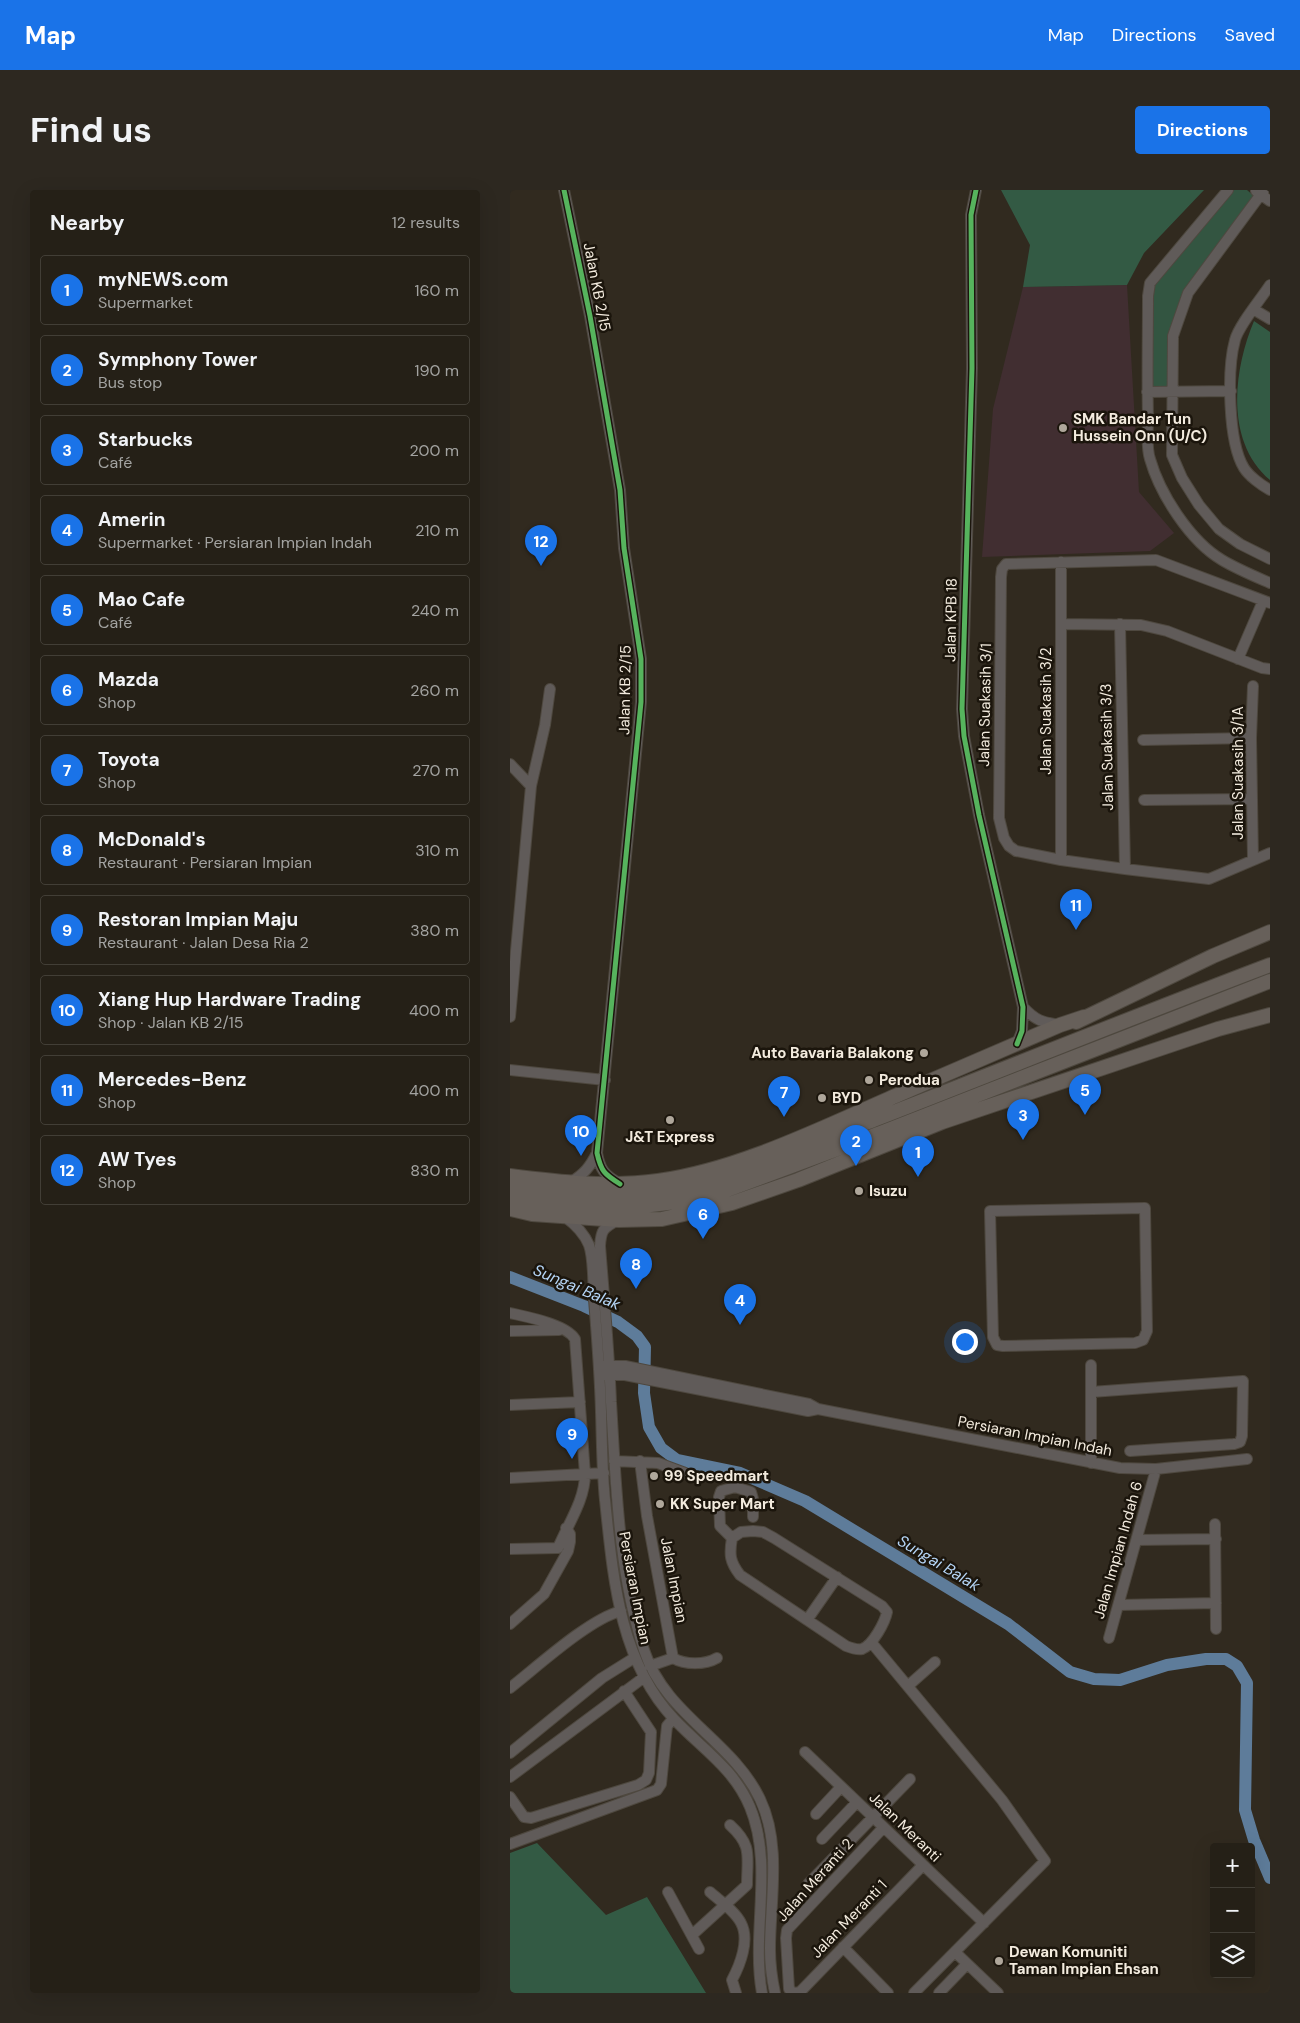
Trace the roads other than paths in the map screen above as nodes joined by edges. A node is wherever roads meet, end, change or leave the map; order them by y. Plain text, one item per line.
1 (564, 190) edge
2 (976, 190) edge
3 (1228, 190) edge
4 (1260, 191) edge
5 (1270, 201) edge
6 (1270, 285) edge
7 (1253, 309) junction
8 (1270, 319) edge
9 (1172, 391) junction
10 (1231, 391) junction
11 (1147, 392) junction
12 (1270, 490) edge
13 (1270, 559) edge
14 (1062, 562) junction
15 (1270, 583) edge
16 (1266, 602) edge
17 (1061, 624) junction
18 (1120, 624) junction
19 (1238, 659) junction
20 (1270, 669) edge
21 (1253, 686) dead end
22 (550, 689) dead end
23 (1251, 738) junction
24 (1143, 740) dead end
25 (510, 764) edge
26 (532, 786) junction
27 (1252, 799) junction
28 (1144, 800) dead end
29 (1270, 852) edge
30 (1061, 860) junction
31 (1253, 860) junction
32 (1124, 869) junction
33 (510, 907) edge
34 (521, 908) junction
35 (1270, 926) edge
36 (1270, 932) edge
37 (1212, 956) junction
38 (1270, 965) edge
39 (512, 974) edge
40 (1270, 980) edge
41 (1023, 1007) junction
42 (1270, 1013) edge
43 (1084, 1017) junction
44 (510, 1018) edge
45 (1060, 1025) junction
46 (1017, 1044) junction
47 (510, 1070) edge
48 (605, 1080) junction
49 (926, 1100) junction
50 (597, 1152) junction
51 (510, 1176) edge
52 (571, 1182) junction
53 (620, 1184) junction
54 (510, 1188) edge
55 (510, 1201) edge
56 (510, 1208) edge
57 (990, 1211) joint
58 (564, 1217) junction
59 (618, 1220) junction
60 (599, 1299) junction
61 (510, 1313) edge
62 (564, 1329) junction
63 (510, 1331) edge
64 (1091, 1365) dead end
65 (605, 1371) junction
66 (1091, 1392) junction
67 (580, 1402) junction
68 (510, 1405) edge
69 (614, 1449) junction
70 (1130, 1451) dead end
71 (1247, 1459) dead end
72 (614, 1461) junction
73 (640, 1461) junction
74 (1091, 1463) junction
75 (1156, 1470) junction
76 (604, 1473) junction
77 (584, 1474) junction
78 (685, 1474) dead end
79 (510, 1478) edge
80 (617, 1497) junction
81 (753, 1517) dead end
82 (1216, 1524) dead end
83 (566, 1528) junction
84 (732, 1538) junction
85 (1216, 1539) junction
86 (1137, 1540) junction
87 (510, 1549) edge
88 (838, 1577) junction
89 (1216, 1603) junction
90 (1119, 1605) junction
91 (621, 1610) junction
92 (807, 1620) junction
93 (510, 1624) edge
94 (1216, 1629) dead end
95 (1109, 1638) dead end
96 (871, 1642) junction
97 (634, 1658) junction
98 (673, 1658) junction
99 (717, 1658) dead end
100 (935, 1662) dead end
101 (650, 1666) junction
102 (643, 1678) junction
103 (909, 1685) junction
104 (510, 1688) edge
105 (624, 1691) junction
106 (673, 1718) junction
107 (805, 1752) dead end
108 (510, 1753) edge
109 (510, 1777) edge
110 (910, 1779) dead end
111 (841, 1787) junction
112 (510, 1797) edge
113 (857, 1802) junction
114 (816, 1814) dead end
115 (872, 1816) junction
116 (730, 1825) dead end
117 (883, 1828) junction
118 (822, 1839) dead end
119 (510, 1844) edge
120 (923, 1864) junction
121 (808, 1884) dead end
122 (747, 1885) junction
123 (760, 1885) junction
124 (772, 1886) junction
125 (668, 1892) dead end
126 (710, 1892) dead end
127 (725, 1905) junction
128 (984, 1923) junction
129 (692, 1936) junction
130 (843, 1947) junction
131 (699, 1949) dead end
132 (955, 1952) junction
133 (967, 1964) junction
134 (793, 1992) edge
135 (736, 1993) edge
136 (762, 1993) edge
137 (775, 1993) edge
138 (888, 1993) edge
139 (914, 1993) edge
140 (939, 1993) edge
141 (998, 1993) edge

1 - 48 street, Jalan KB 2/15
2 - 41 street, Jalan KPB 18
3 - 11 street
4 - 5 street
4 - 9 street
6 - 7 street
7 - 8 street
7 - 10 street
9 - 10 street
9 - 11 street
9 - 13 street
10 - 12 street
11 - 15 street
14 - 16 street, Jalan Suakasih 3/1
14 - 17 street, Jalan Suakasih 3/2
14 - 30 street, Jalan Suakasih 3/1
16 - 19 street
17 - 18 street
17 - 30 street, Jalan Suakasih 3/2
18 - 19 street
18 - 32 street, Jalan Suakasih 3/3
19 - 20 street
21 - 23 street, Jalan Suakasih 3/1A
22 - 26 street
23 - 24 street
23 - 27 street, Jalan Suakasih 3/1A
25 - 26 street
26 - 34 street
27 - 28 street
27 - 31 street, Jalan Suakasih 3/1A
29 - 31 street, Jalan Suakasih 3/1
30 - 32 street, Jalan Suakasih 3/1
31 - 32 street, Jalan Suakasih 3/1
33 - 34 street
34 - 39 street
35 - 37 highway
36 - 37 highway
37 - 43 highway
38 - 49 highway
39 - 44 street
40 - 55 highway
41 - 45 street
41 - 46 street, Jalan KPB 18
42 - 59 highway
43 - 45 highway
43 - 49 highway
45 - 46 highway
46 - 53 highway
47 - 48 street
48 - 50 street, Jalan KB 2/15
49 - 54 highway
50 - 52 street, Jalan KB 2/15
50 - 53 street, Jalan KB 2/15
51 - 52 highway
52 - 53 highway
56 - 58 highway
57 - 57 street
58 - 59 highway
58 - 60 street, Persiaran Impian
59 - 60 street, Persiaran Impian
60 - 65 street, Persiaran Impian
61 - 62 street
62 - 63 street
62 - 67 street
64 - 66 street
65 - 69 street, Persiaran Impian
65 - 74 street, Persiaran Impian Indah
65 - 76 street, Persiaran Impian
66 - 70 street
66 - 74 street
67 - 68 street
67 - 77 street
69 - 72 street, Persiaran Impian
69 - 76 street
71 - 75 street, Persiaran Impian Indah
72 - 73 street
72 - 80 street, Persiaran Impian
73 - 78 street
73 - 98 street, Jalan Impian
74 - 75 street, Persiaran Impian Indah
75 - 86 street, Jalan Impian Indah 6
76 - 77 street
76 - 80 street
76 - 91 street, Persiaran Impian
77 - 79 street
77 - 83 street
80 - 101 street, Persiaran Impian
81 - 84 street
82 - 85 street
83 - 87 street
83 - 93 street
84 - 88 street
84 - 92 street
85 - 86 street
85 - 89 street
86 - 90 street, Jalan Impian Indah 6
88 - 92 street
88 - 96 street
89 - 90 street
89 - 94 street
90 - 95 street, Jalan Impian Indah 6
91 - 97 street, Persiaran Impian
91 - 104 street
92 - 96 street
96 - 103 street
97 - 102 street, Persiaran Impian
97 - 108 street
98 - 99 street
98 - 101 street
100 - 103 street
101 - 124 street, Persiaran Impian
102 - 105 street
102 - 106 street, Persiaran Impian
103 - 128 street
105 - 109 street
105 - 112 street
106 - 119 street
106 - 123 street, Persiaran Impian
107 - 111 street, Jalan Meranti
110 - 115 street
111 - 113 street, Jalan Meranti
111 - 114 street
113 - 115 street, Jalan Meranti
113 - 118 street
115 - 117 street, Jalan Meranti
115 - 121 street
116 - 122 street
117 - 120 street, Jalan Meranti
117 - 134 street, Jalan Meranti 2
120 - 128 street, Jalan Meranti
120 - 130 street, Jalan Meranti 1
122 - 123 street
122 - 127 street
123 - 124 street
123 - 136 street, Persiaran Impian
124 - 137 street, Persiaran Impian
125 - 129 street
126 - 127 street
127 - 129 street
127 - 135 street
128 - 132 street
129 - 131 street
130 - 134 street, Jalan Meranti 1
130 - 138 street
132 - 133 street
132 - 139 street
133 - 140 street
133 - 141 street

